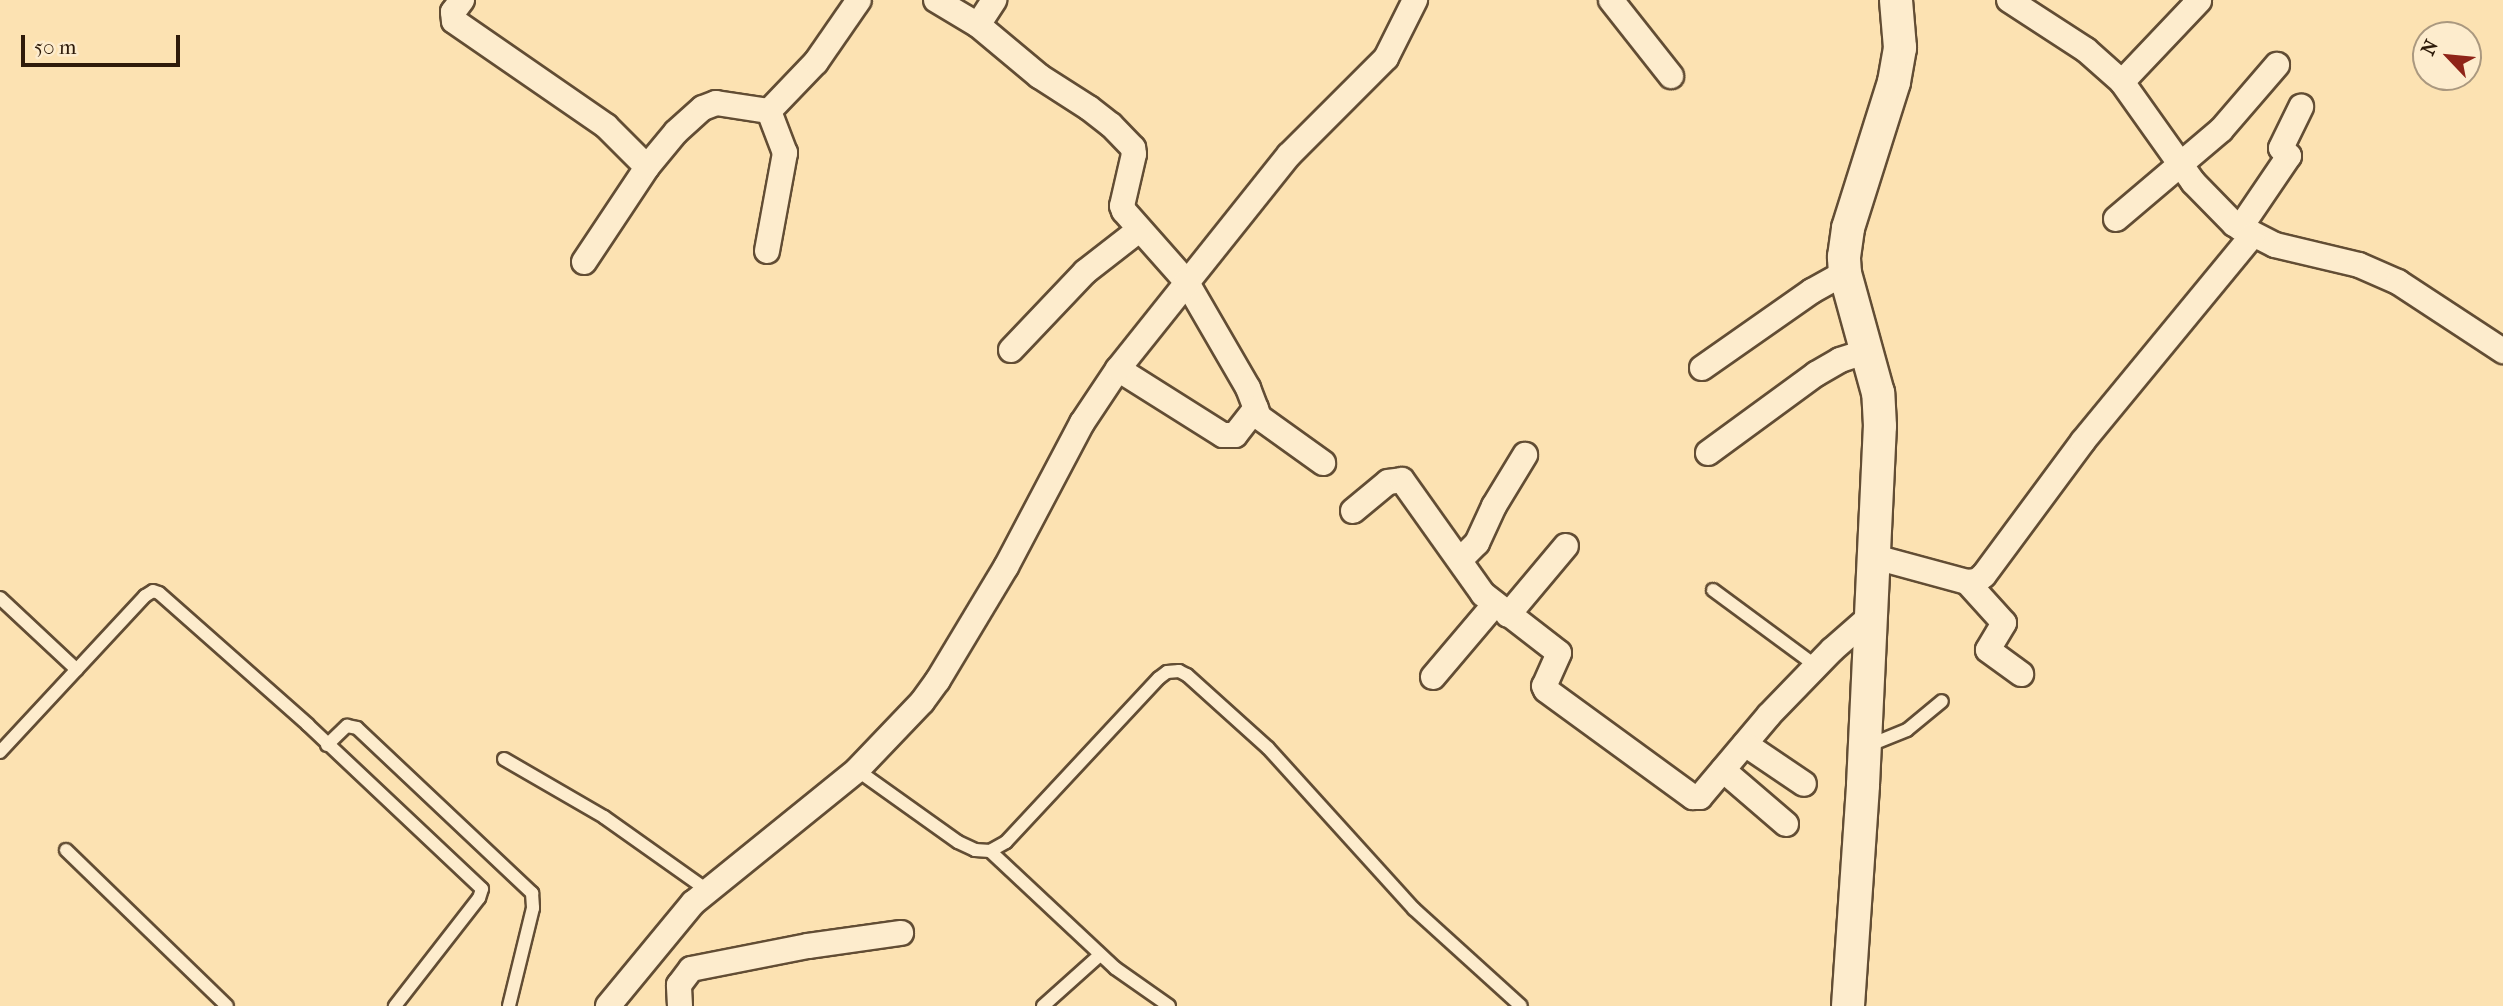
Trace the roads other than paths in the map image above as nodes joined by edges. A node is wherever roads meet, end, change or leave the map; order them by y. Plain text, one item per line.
1 (462, 0) edge
2 (859, 0) edge
3 (936, 0) edge
4 (994, 0) edge
5 (1611, 0) edge
6 (1896, 0) edge
7 (2009, 0) edge
8 (2199, 1) edge
9 (1409, 2) edge
10 (978, 25) junction
11 (2277, 65) dead end
12 (1671, 76) dead end
13 (2122, 82) junction
14 (2301, 107) dead end
15 (769, 111) junction
16 (2179, 163) junction
17 (647, 167) junction
18 (2116, 219) dead end
19 (1139, 230) junction
20 (2247, 232) junction
21 (767, 251) dead end
22 (584, 262) dead end
23 (1845, 274) junction
24 (1186, 281) junction
25 (1011, 350) dead end
26 (1867, 351) junction
27 (2503, 351) edge
28 (1702, 368) dead end
29 (1118, 369) junction
30 (1256, 408) junction
31 (1709, 453) dead end
32 (1525, 455) dead end
33 (1323, 463) dead end
34 (1353, 510) dead end
35 (1566, 546) dead end
36 (1875, 557) junction
37 (1460, 560) junction
38 (1968, 582) junction
39 (1713, 590) dead end
40 (0, 598) edge
41 (1502, 609) junction
42 (1872, 615) junction
43 (1816, 666) junction
44 (77, 670) junction
45 (2021, 674) dead end
46 (1433, 677) dead end
47 (1942, 701) dead end
48 (327, 744) junction
49 (1745, 744) junction
50 (1865, 747) junction
51 (0, 752) edge
52 (504, 759) dead end
53 (857, 770) junction
54 (1723, 770) junction
55 (1804, 784) dead end
56 (1786, 824) dead end
57 (66, 850) dead end
58 (990, 851) junction
59 (707, 890) junction
60 (901, 933) dead end
61 (1100, 955) junction
62 (227, 1006) edge
63 (395, 1006) edge
64 (509, 1006) edge
65 (608, 1006) edge
66 (680, 1006) edge
67 (1043, 1006) edge
68 (1168, 1006) edge
69 (1521, 1006) edge
70 (1848, 1006) edge

1 - 17 street
2 - 15 street
3 - 10 street
4 - 10 street
5 - 12 street
6 - 23 street
7 - 13 street
8 - 13 street
9 - 24 street
10 - 19 street
11 - 16 street
13 - 16 street
14 - 20 street
15 - 17 street
15 - 21 street
16 - 18 street
16 - 20 street
17 - 22 street
19 - 24 street
19 - 25 street
20 - 27 street
20 - 38 street
23 - 26 street
23 - 28 street
24 - 29 street
24 - 30 street
26 - 31 street
26 - 36 street
29 - 30 street
29 - 53 street
30 - 33 street
32 - 37 street
34 - 37 street
35 - 41 street
36 - 38 street
36 - 42 street
37 - 41 street
38 - 45 street
39 - 43 lane
40 - 44 lane
41 - 46 street
41 - 54 street
42 - 43 street
42 - 50 street
43 - 49 street
44 - 48 lane
44 - 51 lane
47 - 50 lane
48 - 63 lane
48 - 64 lane
49 - 54 street
49 - 55 street
50 - 70 street
52 - 59 lane
53 - 58 lane
53 - 59 street
54 - 56 street
57 - 62 lane
58 - 61 lane
58 - 69 lane
59 - 65 street
60 - 66 street
61 - 67 lane
61 - 68 lane

